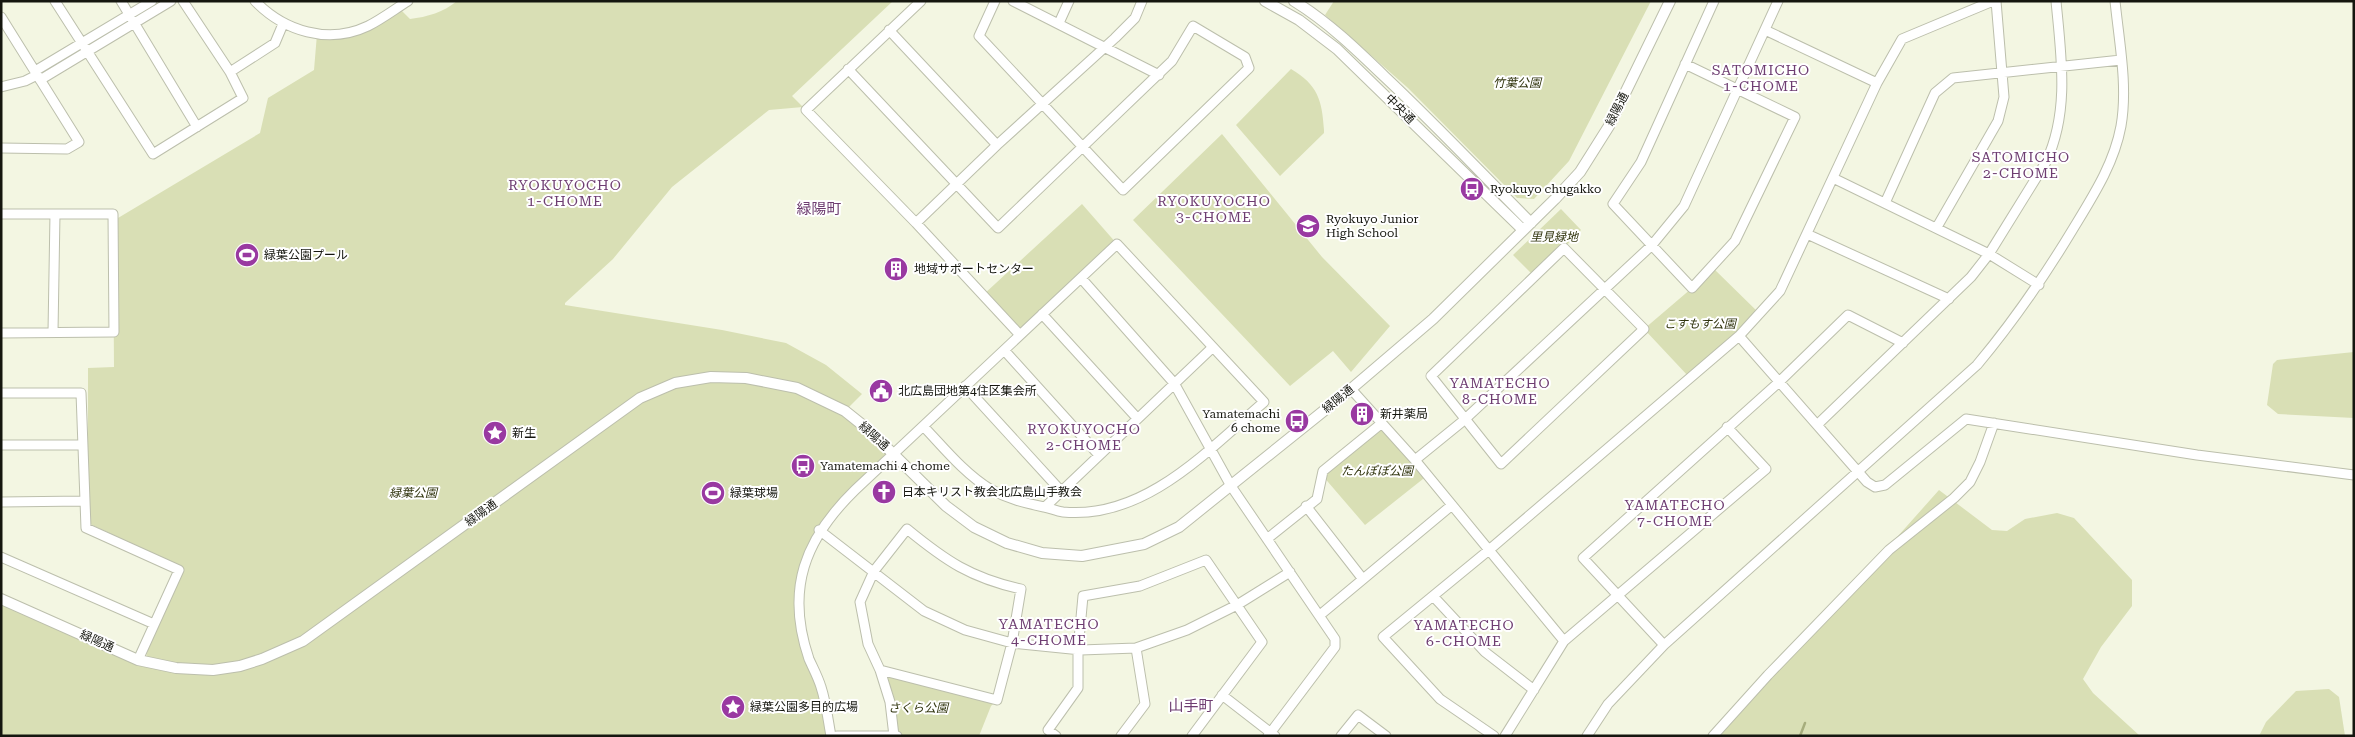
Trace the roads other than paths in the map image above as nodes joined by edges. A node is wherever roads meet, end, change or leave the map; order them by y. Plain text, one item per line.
1 (55, 1) edge
2 (121, 1) edge
3 (152, 1) edge
4 (171, 1) edge
5 (183, 1) edge
6 (255, 1) edge
7 (408, 1) edge
8 (921, 1) edge
9 (994, 1) edge
10 (1013, 1) edge
11 (1069, 1) edge
12 (1142, 1) edge
13 (1265, 1) edge
14 (1294, 1) edge
15 (1670, 1) edge
16 (1714, 1) edge
17 (1778, 1) edge
18 (1994, 1) edge
19 (2056, 1) edge
20 (2115, 1) edge
21 (1, 17) edge
22 (132, 19) junction
23 (1059, 23) junction
24 (283, 24) junction
25 (889, 30) junction
26 (1765, 30) junction
27 (6, 33) edge
28 (82, 44) junction
29 (1105, 47) junction
30 (87, 52) junction
31 (2121, 60) junction
32 (1685, 64) junction
33 (2062, 66) junction
34 (848, 69) junction
35 (230, 72) junction
36 (2003, 73) junction
37 (38, 75) junction
38 (1159, 75) junction
39 (1877, 83) junction
40 (1, 87) edge
41 (1738, 90) junction
42 (1043, 105) junction
43 (197, 127) junction
44 (997, 145) junction
45 (1083, 147) junction
46 (1, 148) edge
47 (1833, 178) junction
48 (956, 185) junction
49 (1885, 203) junction
50 (1, 214) edge
51 (55, 214) junction
52 (916, 223) junction
53 (1531, 223) junction
54 (1937, 227) junction
55 (1523, 230) junction
56 (1807, 234) junction
57 (1652, 245) junction
58 (1988, 254) junction
59 (1080, 278) junction
60 (2039, 285) junction
61 (1605, 289) junction
62 (1950, 299) junction
63 (1042, 314) junction
64 (53, 332) junction
65 (1, 333) edge
66 (1020, 335) junction
67 (1739, 336) junction
68 (1903, 343) junction
69 (1213, 347) junction
70 (1004, 350) junction
71 (1779, 382) junction
72 (1174, 383) junction
73 (965, 386) junction
74 (1351, 389) junction
75 (1, 393) edge
76 (1137, 418) junction
77 (1465, 419) junction
78 (1382, 423) junction
79 (1994, 423) junction
80 (1817, 425) junction
81 (924, 427) junction
82 (1727, 427) junction
83 (1, 445) edge
84 (82, 445) junction
85 (1210, 449) junction
86 (893, 454) junction
87 (1098, 454) junction
88 (1415, 460) junction
89 (1858, 471) junction
90 (2354, 475) edge
91 (1231, 486) junction
92 (1061, 491) junction
93 (84, 501) junction
94 (1, 502) edge
95 (1452, 505) junction
96 (1306, 506) junction
97 (1045, 507) junction
98 (819, 530) junction
99 (1267, 539) junction
100 (1490, 550) junction
101 (1, 557) edge
102 (874, 571) junction
103 (1290, 572) junction
104 (1362, 578) junction
105 (1433, 596) junction
106 (1618, 597) junction
107 (1, 598) edge
108 (1237, 605) junction
109 (1320, 615) junction
110 (154, 624) junction
111 (1564, 642) junction
112 (1012, 643) junction
113 (1664, 645) junction
114 (1136, 648) junction
115 (1078, 650) junction
116 (138, 660) junction
117 (880, 670) junction
118 (1534, 690) junction
119 (1222, 695) junction
120 (1271, 735) edge
121 (831, 736) edge
122 (837, 736) edge
123 (895, 736) edge
124 (1056, 736) edge
125 (1121, 736) edge
126 (1192, 736) edge
127 (1341, 736) edge
128 (1386, 736) edge
129 (1494, 736) edge
130 (1505, 736) edge
131 (1587, 736) edge
132 (1712, 736) edge

1 - 28 street
2 - 22 street
3 - 22 street
4 - 22 street
5 - 35 street
6 - 24 street
7 - 24 street
8 - 25 street
9 - 42 street
10 - 23 street
11 - 23 street
12 - 29 street
13 - 55 street, 中央通
14 - 53 street, 中央通
15 - 53 street, 緑陽通
16 - 32 street
17 - 26 street
18 - 36 street
18 - 39 street
19 - 33 street
20 - 31 street
21 - 27 street
22 - 28 street
22 - 30 street
22 - 43 street
23 - 29 street
24 - 35 street
25 - 34 street
25 - 44 street
26 - 39 street
26 - 41 street
27 - 37 street
28 - 30 street
28 - 37 street
29 - 38 street
29 - 42 street
30 - 37 street
30 - 43 street
31 - 33 street
31 - 60 street
32 - 41 street
32 - 57 street
33 - 36 street
33 - 58 street
34 - 48 street
34 - 52 street
35 - 43 street
36 - 49 street
36 - 54 street
37 - 40 street
37 - 46 street
38 - 45 street
38 - 45 street
39 - 47 street
41 - 57 street
41 - 57 street
42 - 44 street
42 - 45 street
44 - 48 street
45 - 48 street
47 - 49 street
47 - 56 street
48 - 52 street
49 - 54 street
50 - 51 street
51 - 64 street
51 - 64 street
52 - 66 street
53 - 55 street, 緑陽通
54 - 58 street
55 - 74 street, 緑陽通
56 - 62 street
56 - 67 street
57 - 61 street
58 - 60 street
58 - 62 street
59 - 63 street
59 - 69 street
59 - 72 street
60 - 89 street
61 - 77 street
61 - 77 street
61 - 77 street
62 - 68 street
63 - 66 street
63 - 76 street
64 - 65 street
66 - 70 street
67 - 71 street
67 - 100 street
68 - 71 street
68 - 80 street
69 - 72 street
69 - 85 street
70 - 73 street
70 - 87 street
71 - 80 street
71 - 82 street
72 - 76 street
72 - 85 street
73 - 81 street
73 - 92 street
74 - 78 street
74 - 91 street, 緑陽通
75 - 84 street
76 - 87 street
77 - 88 street
78 - 88 street
78 - 96 street
79 - 89 street
79 - 90 street
79 - 132 street
80 - 89 street
81 - 86 street
81 - 97 street
82 - 106 street
82 - 106 street
83 - 84 street
84 - 93 street
85 - 91 street
85 - 97 street
86 - 91 street, 緑陽通
86 - 98 street
86 - 116 street, 緑陽通
87 - 92 street
88 - 95 street
89 - 113 street
91 - 99 street
92 - 97 street
93 - 94 street
93 - 110 street
95 - 100 street
95 - 104 street
96 - 99 street
96 - 104 street
98 - 102 street
98 - 121 street
99 - 103 street
100 - 105 street
100 - 111 street
101 - 110 street
102 - 112 street
102 - 112 street
102 - 117 street
103 - 108 street
103 - 109 street
104 - 109 street
105 - 118 street
105 - 129 street
106 - 111 street
106 - 113 street
107 - 116 street, 緑陽通
108 - 114 street
108 - 115 street
108 - 119 street
109 - 120 street
110 - 116 street
111 - 118 street
112 - 115 street
112 - 117 street
113 - 131 street
114 - 115 street
114 - 125 street
115 - 124 street
117 - 123 street
118 - 130 street
119 - 120 street
119 - 126 street
122 - 123 street
127 - 128 street

